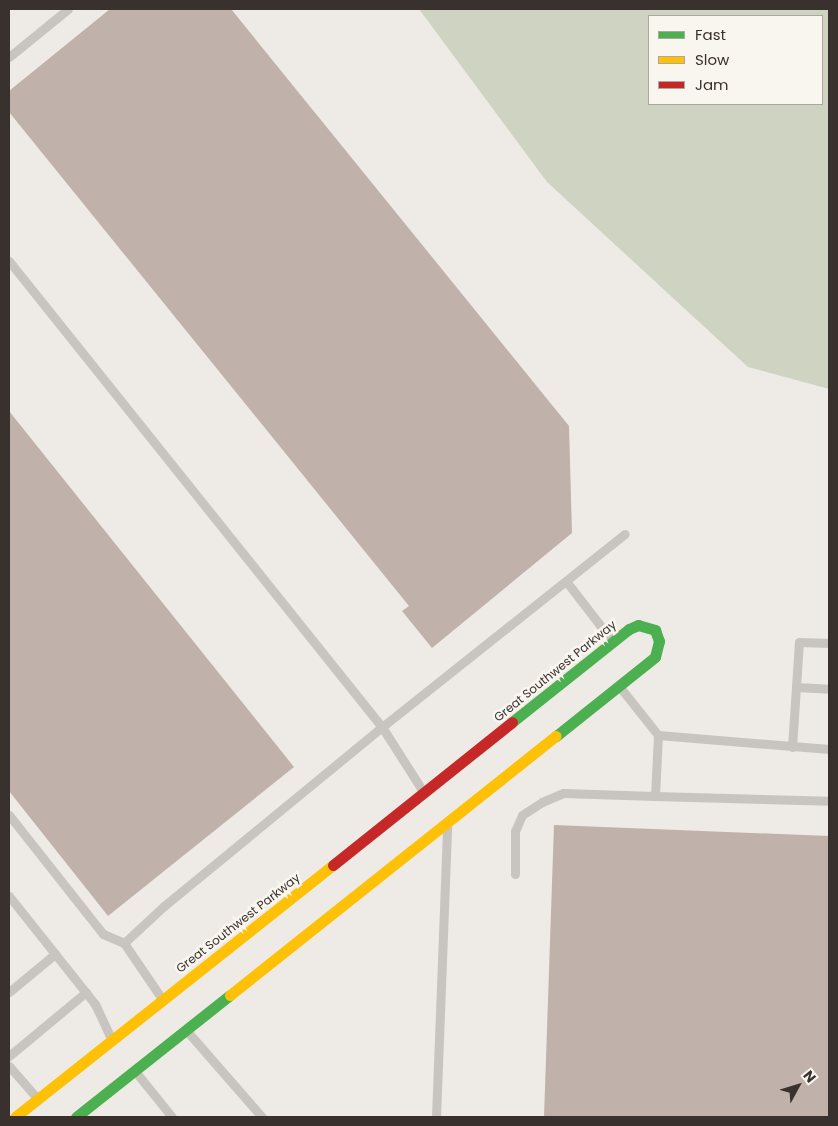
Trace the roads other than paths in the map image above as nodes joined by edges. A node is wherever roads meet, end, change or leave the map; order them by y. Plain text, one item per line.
1 (68, 9) edge
2 (9, 57) edge
3 (9, 261) edge
4 (625, 534) dead end
5 (566, 581) junction
6 (614, 642) junction
7 (829, 643) edge
8 (619, 686) junction
9 (796, 687) junction
10 (829, 689) edge
11 (382, 727) junction
12 (658, 735) junction
13 (792, 747) junction
14 (829, 749) edge
15 (655, 796) junction
16 (427, 797) junction
17 (829, 802) edge
18 (9, 815) edge
19 (444, 819) junction
20 (515, 874) dead end
21 (9, 896) edge
22 (124, 943) junction
23 (55, 954) junction
24 (9, 992) edge
25 (86, 992) junction
26 (166, 1004) junction
27 (183, 1026) junction
28 (115, 1044) junction
29 (9, 1056) edge
30 (9, 1066) edge
31 (132, 1067) junction
32 (38, 1099) junction
33 (15, 1117) edge
34 (76, 1117) edge
35 (172, 1117) edge
36 (262, 1117) edge
37 (436, 1117) edge

1 - 2 lane
3 - 11 lane
4 - 5 lane
5 - 6 lane
5 - 11 lane
6 - 8 street, Great Southwest Parkway
6 - 16 street, Great Southwest Parkway
7 - 9 lane
8 - 12 lane
8 - 19 street, Great Southwest Parkway
9 - 10 lane
9 - 13 lane
11 - 16 lane
11 - 22 lane
12 - 13 lane
12 - 15 lane
13 - 14 lane
15 - 17 lane
15 - 20 lane
16 - 26 street, Great Southwest Parkway
18 - 22 lane
19 - 27 street, Great Southwest Parkway
19 - 37 lane
21 - 23 lane
22 - 26 lane
23 - 24 lane
23 - 25 lane
25 - 28 lane
25 - 29 lane
26 - 28 street, Great Southwest Parkway
27 - 31 street, Great Southwest Parkway
27 - 36 lane
28 - 32 street, Great Southwest Parkway
30 - 32 lane
31 - 34 street, Great Southwest Parkway
31 - 35 lane
32 - 33 street, Great Southwest Parkway

